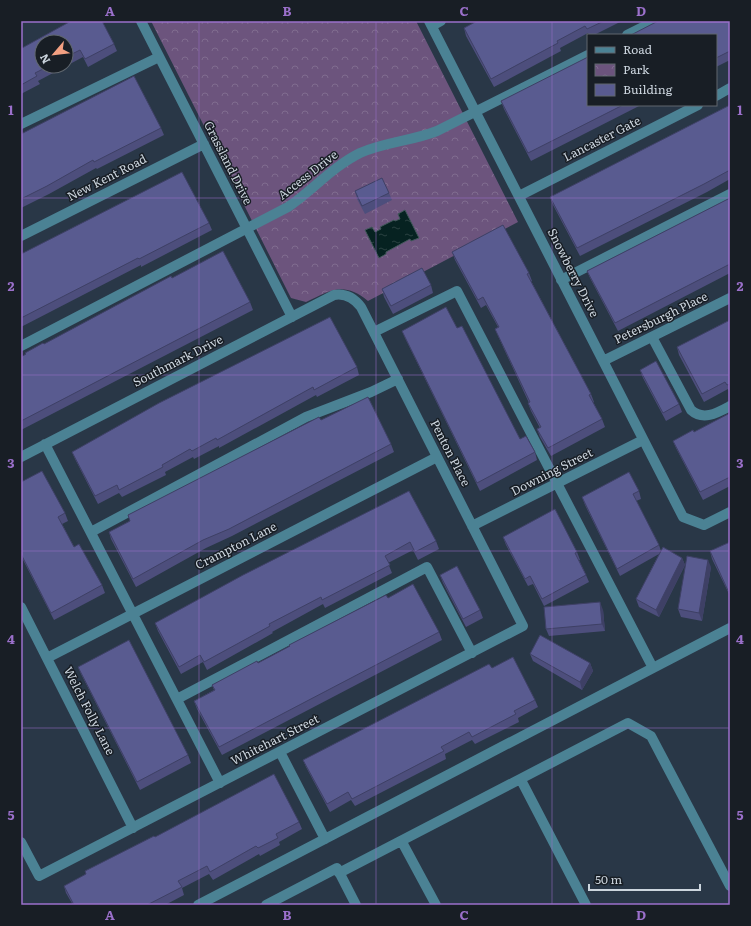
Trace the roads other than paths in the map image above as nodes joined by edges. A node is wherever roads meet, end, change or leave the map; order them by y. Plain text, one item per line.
1 (141, 21) edge
2 (441, 21) edge
3 (655, 21) edge
4 (430, 24) edge
5 (629, 34) edge
6 (587, 55) edge
7 (159, 57) junction
8 (730, 88) edge
9 (717, 95) edge
10 (696, 106) edge
11 (475, 111) junction
12 (21, 124) edge
13 (204, 144) junction
14 (730, 194) edge
15 (519, 196) junction
16 (247, 230) junction
17 (21, 236) edge
18 (561, 280) junction
19 (348, 296) joint
20 (730, 298) edge
21 (292, 317) junction
22 (374, 332) junction
23 (652, 337) junction
24 (21, 346) edge
25 (603, 361) junction
26 (398, 379) junction
27 (730, 406) edge
28 (643, 440) junction
29 (45, 444) junction
30 (21, 457) edge
31 (437, 457) junction
32 (557, 484) junction
33 (730, 512) edge
34 (472, 526) junction
35 (91, 532) junction
36 (21, 607) edge
37 (133, 613) junction
38 (523, 626) joint
39 (730, 628) edge
40 (472, 653) junction
41 (47, 658) junction
42 (653, 668) junction
43 (177, 700) junction
44 (280, 752) junction
45 (521, 780) junction
46 (220, 783) junction
47 (133, 828) junction
48 (325, 839) junction
49 (21, 842) edge
50 (402, 842) junction
51 (340, 873) junction
52 (730, 886) edge
53 (198, 905) edge
54 (266, 905) edge
55 (356, 905) edge
56 (436, 905) edge
57 (586, 905) edge

1 - 7 street, Grassland Drive
2 - 4 street
3 - 5 street
4 - 11 street, Snowberry Drive
6 - 11 street, Access Drive
7 - 12 street
7 - 13 street, Grassland Drive
8 - 9 street
10 - 15 street, Lancaster Gate
11 - 15 street, Snowberry Drive
11 - 16 street, Access Drive
13 - 16 street, Grassland Drive
13 - 17 street, New Kent Road
14 - 18 street
15 - 18 street, Snowberry Drive
16 - 21 street, Grassland Drive
16 - 24 street, Access Drive
18 - 25 street, Snowberry Drive
19 - 21 street, Southmark Drive
19 - 22 street, Penton Place
20 - 23 street, Petersburgh Place
21 - 29 street, Southmark Drive
22 - 26 street, Penton Place
22 - 32 street
23 - 25 street, Petersburgh Place
23 - 27 street
25 - 28 street, Snowberry Drive
26 - 31 street, Penton Place
26 - 35 street
28 - 32 street, Downing Street
28 - 33 street, Snowberry Drive
29 - 30 street, Southmark Drive
29 - 35 street
31 - 34 street, Penton Place
31 - 37 street, Crampton Lane
32 - 34 street, Downing Street
32 - 42 street
34 - 38 street, Penton Place
35 - 37 street
36 - 41 street, Welch Folly Lane
37 - 41 street, Crampton Lane
37 - 43 street
38 - 40 street, Whitehart Street
39 - 42 street
40 - 43 street
40 - 44 street, Whitehart Street
41 - 47 street, Welch Folly Lane
42 - 48 street
43 - 46 street
44 - 46 street, Whitehart Street
44 - 48 street
45 - 50 street
45 - 52 street
45 - 57 street
46 - 47 street, Whitehart Street
47 - 49 street, Whitehart Street
48 - 53 street
50 - 51 street
50 - 56 street
51 - 54 street
51 - 55 street

